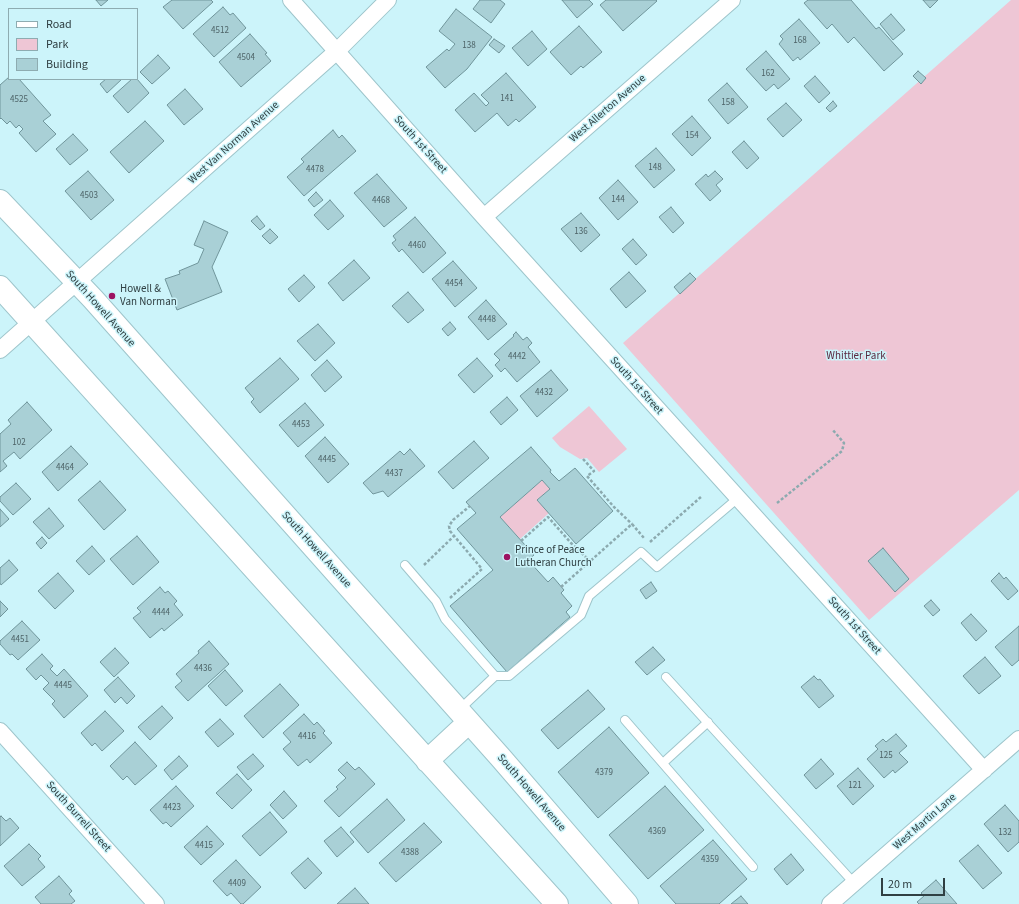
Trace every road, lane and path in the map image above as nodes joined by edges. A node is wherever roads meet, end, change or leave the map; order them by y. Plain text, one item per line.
1 (291, 0) edge
2 (388, 0) edge
3 (732, 0) edge
4 (337, 51) junction
5 (0, 201) edge
6 (484, 217) junction
7 (77, 282) junction
8 (0, 287) edge
9 (32, 323) junction
10 (0, 350) edge
11 (832, 429) dead end
12 (584, 459) dead end
13 (738, 498) junction
14 (777, 503) dead end
15 (470, 506) dead end
16 (632, 524) dead end
17 (454, 536) junction
18 (521, 541) dead end
19 (590, 562) dead end
20 (405, 565) dead end
21 (413, 574) junction
22 (440, 607) junction
23 (495, 676) junction
24 (666, 677) dead end
25 (464, 717) junction
26 (625, 720) dead end
27 (708, 722) junction
28 (0, 731) edge
29 (1019, 740) edge
30 (427, 760) junction
31 (663, 763) junction
32 (984, 770) junction
33 (753, 867) dead end
34 (854, 884) junction
35 (156, 904) edge
36 (557, 904) edge
37 (627, 904) edge
38 (830, 904) edge

1 - 4 street, South 1st Street
2 - 4 street, West Van Norman Avenue
3 - 6 street, West Allerton Avenue
4 - 6 street, South 1st Street
4 - 7 street, West Van Norman Avenue
5 - 7 main road, South Howell Avenue
6 - 13 street, South 1st Street
7 - 9 street, West Van Norman Avenue
7 - 25 main road, South Howell Avenue
8 - 9 main road
9 - 10 street, West Van Norman Avenue
9 - 30 main road
11 - 14 path
12 - 16 path
13 - 23 lane
13 - 32 street, South 1st Street
15 - 17 path
17 - 21 path
17 - 22 path
18 - 19 path
20 - 21 lane
21 - 22 lane
22 - 23 lane
23 - 25 lane
24 - 27 lane
25 - 30 main road
25 - 37 main road, South Howell Avenue
26 - 31 lane
27 - 31 lane
27 - 34 lane
28 - 35 street, South Burrell Street
29 - 32 street, West Martin Lane
30 - 36 main road
31 - 33 lane
32 - 34 street, West Martin Lane
34 - 38 street, West Martin Lane

